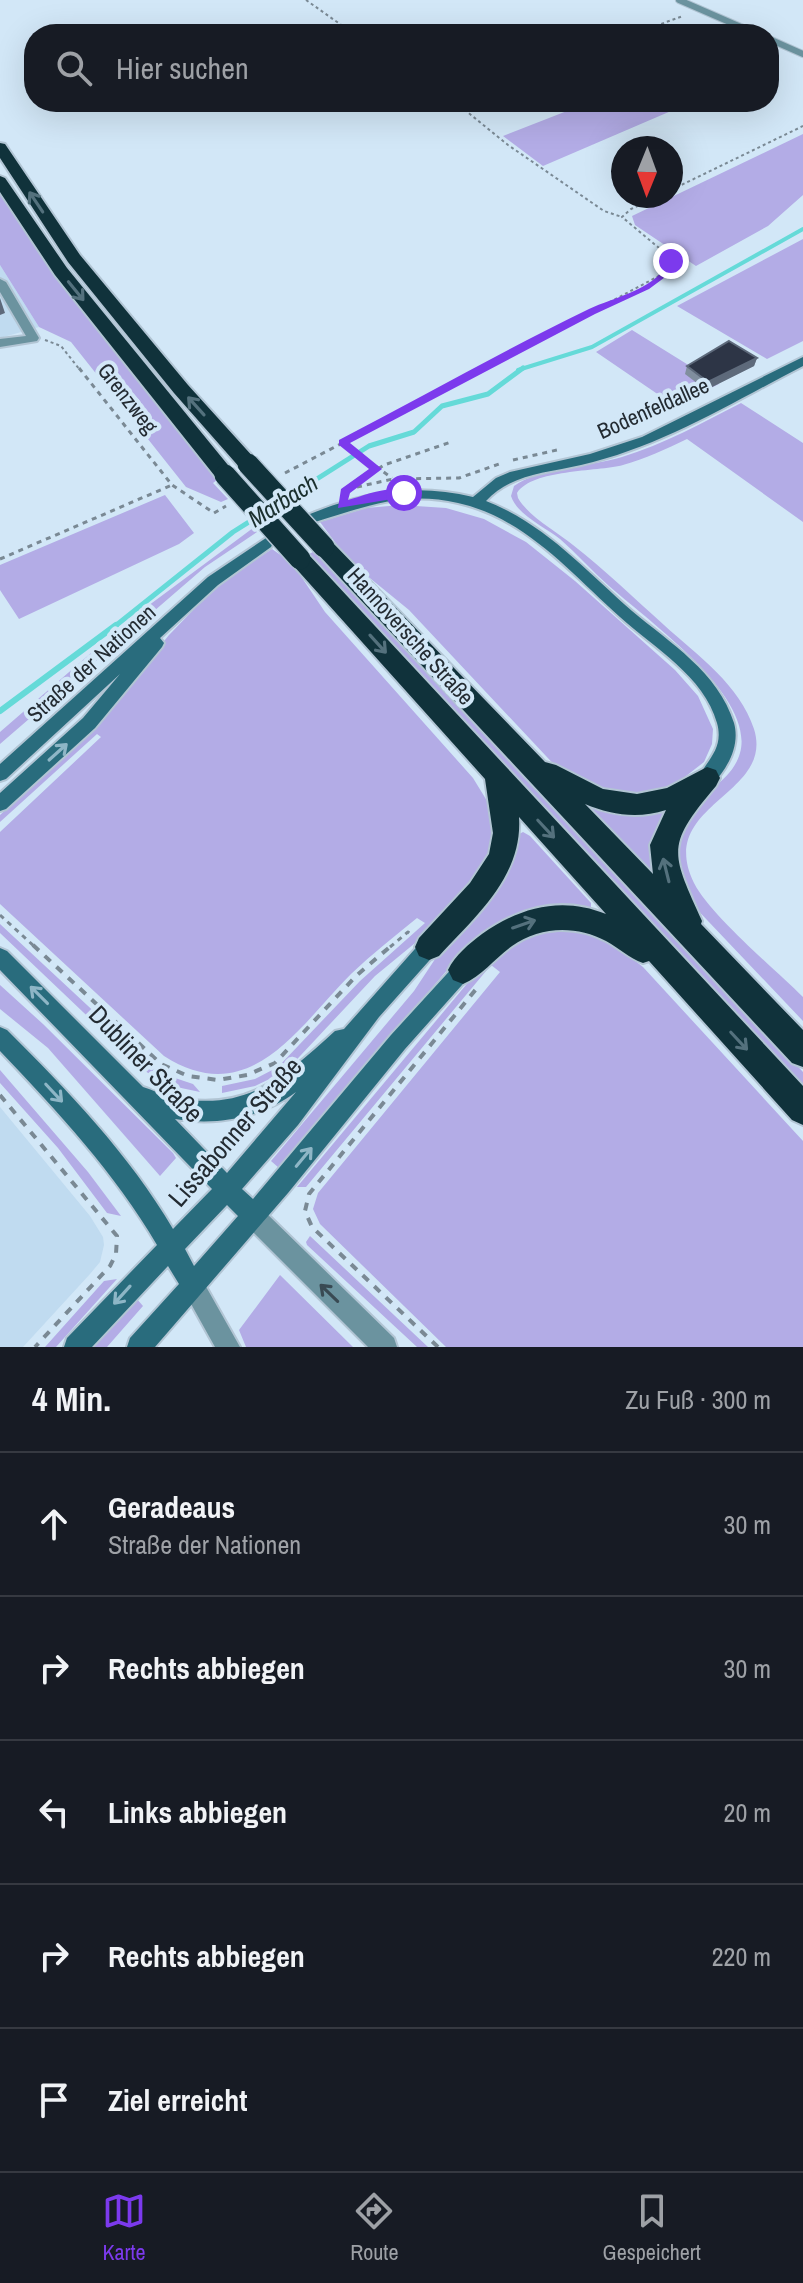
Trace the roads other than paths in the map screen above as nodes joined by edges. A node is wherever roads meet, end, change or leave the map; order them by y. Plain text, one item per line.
1 (679, 0) edge
2 (734, 24) edge
3 (779, 43) edge
4 (803, 54) edge
5 (0, 147) edge
6 (0, 181) edge
7 (0, 282) edge
8 (0, 343) edge
9 (803, 361) edge
10 (476, 503) junction
11 (315, 517) dead end
12 (266, 543) dead end
13 (176, 616) junction
14 (520, 755) junction
15 (493, 772) junction
16 (0, 774) edge
17 (707, 778) junction
18 (0, 804) edge
19 (429, 947) joint
20 (0, 957) edge
21 (717, 962) junction
22 (463, 970) joint
23 (686, 984) junction
24 (364, 1019) junction
25 (0, 1037) edge
26 (803, 1052) edge
27 (133, 1090) junction
28 (803, 1109) edge
29 (227, 1190) junction
30 (253, 1216) junction
31 (170, 1246) junction
32 (192, 1284) junction
33 (76, 1347) edge
34 (139, 1347) edge
35 (228, 1347) edge
36 (385, 1347) edge

1 - 2 lane
3 - 4 lane
14 -> 5 highway, Hannoversche Straße, bridge
6 -> 15 highway, Hannoversche Straße, bridge
7 - 8 street
9 - 10 main road, Bodenfeldallee
10 - 11 main road
10 - 17 main road
12 - 13 main road, Straße der Nationen
13 - 16 main road, Straße der Nationen
18 -> 13 main road, Straße der Nationen
14 - 17 highway
14 - 21 highway, Hannoversche Straße
15 - 19 highway
15 -> 23 highway, Hannoversche Straße
21 -> 17 highway
19 - 24 main road, Lissabonner Straße
27 -> 20 main road, Dubliner Straße
21 - 26 highway, Hannoversche Straße
22 -> 23 highway
30 -> 22 main road
23 -> 28 highway, Hannoversche Straße
24 - 27 main road
24 - 29 main road, Lissabonner Straße
25 -> 31 main road
27 - 29 main road, Dubliner Straße
29 - 30 main road, Dubliner Straße
29 - 31 main road, Lissabonner Straße
30 - 32 main road
36 -> 30 street, Dubliner Straße
31 - 32 main road
31 -> 33 main road, Lissabonner Straße
32 - 34 main road
32 - 35 street

